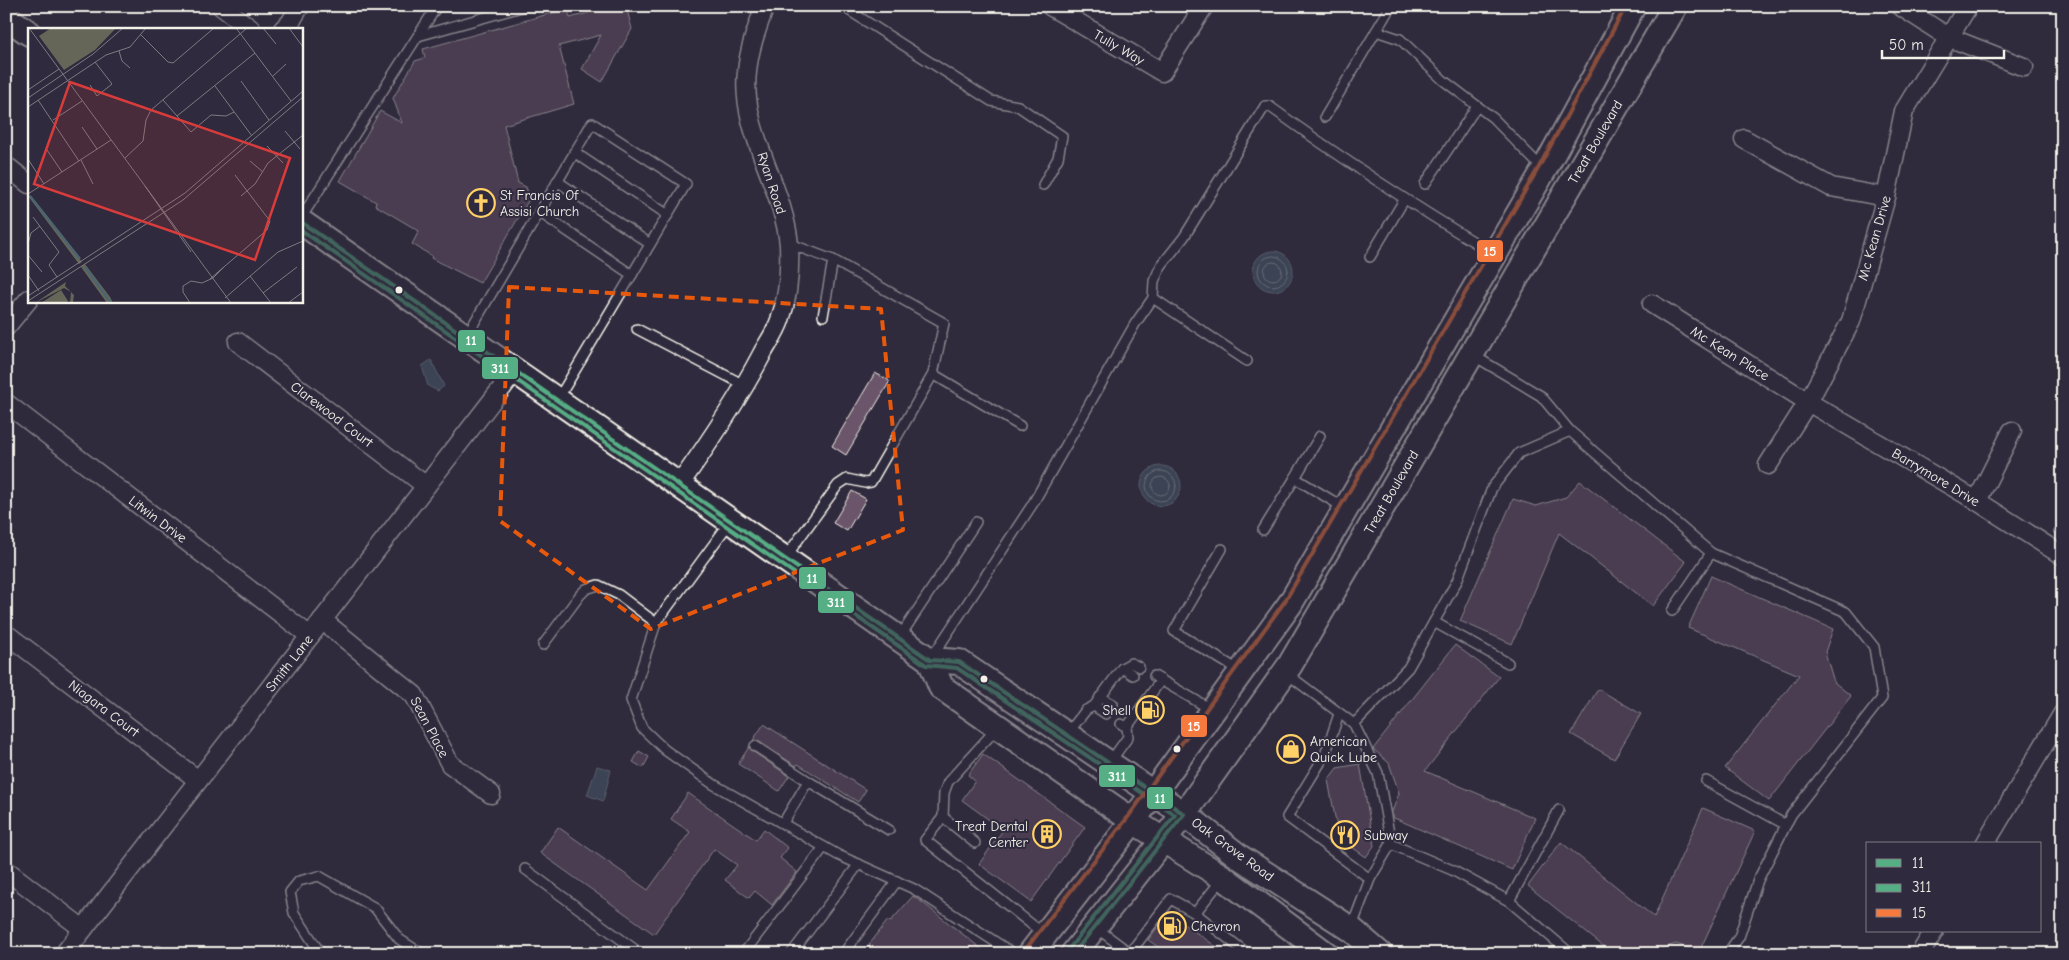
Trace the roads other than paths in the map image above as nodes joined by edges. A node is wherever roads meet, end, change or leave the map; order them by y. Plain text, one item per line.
1 (221, 6) edge
2 (300, 6) edge
3 (437, 6) edge
4 (495, 6) edge
5 (525, 6) edge
6 (765, 6) edge
7 (842, 6) edge
8 (1050, 6) edge
9 (1204, 6) edge
10 (1391, 6) edge
11 (1633, 6) edge
12 (1675, 6) edge
13 (1900, 6) edge
14 (1968, 6) edge
15 (488, 16) junction
16 (6, 17) edge
17 (250, 28) edge
18 (284, 28) edge
19 (28, 32) edge
20 (1376, 32) junction
21 (418, 36) junction
22 (1948, 38) junction
23 (2024, 67) dead end
24 (1478, 106) junction
25 (1325, 117) dead end
26 (1744, 140) dead end
27 (574, 152) junction
28 (9, 168) dead end
29 (1544, 170) junction
30 (557, 181) junction
31 (28, 183) edge
32 (1425, 184) dead end
33 (1043, 185) dead end
34 (1886, 197) junction
35 (1404, 200) junction
36 (539, 212) junction
37 (668, 215) junction
38 (302, 216) edge
39 (302, 223) edge
40 (788, 243) junction
41 (650, 244) junction
42 (1494, 254) junction
43 (1370, 257) dead end
44 (833, 260) junction
45 (632, 275) junction
46 (1153, 298) junction
47 (28, 300) edge
48 (1652, 304) dead end
49 (823, 316) dead end
50 (6, 327) edge
51 (637, 329) dead end
52 (466, 338) junction
53 (238, 342) dead end
54 (1471, 354) junction
55 (1247, 362) dead end
56 (515, 371) junction
57 (933, 374) junction
58 (746, 386) junction
59 (557, 400) junction
60 (1808, 402) junction
61 (6, 403) edge
62 (1020, 426) dead end
63 (1570, 431) junction
64 (2012, 431) dead end
65 (1320, 436) dead end
66 (1768, 465) dead end
67 (1295, 478) junction
68 (679, 485) junction
69 (426, 486) junction
70 (1977, 501) junction
71 (1346, 509) junction
72 (730, 522) junction
73 (976, 522) dead end
74 (1263, 530) dead end
75 (1222, 549) dead end
76 (1711, 553) junction
77 (2063, 556) edge
78 (784, 559) junction
79 (1672, 612) dead end
80 (322, 620) junction
81 (1434, 622) junction
82 (656, 623) junction
83 (9, 636) dead end
84 (310, 636) junction
85 (899, 638) junction
86 (543, 645) dead end
87 (930, 660) junction
88 (1508, 663) dead end
89 (1139, 667) dead end
90 (1122, 668) junction
91 (1240, 671) junction
92 (1285, 672) junction
93 (1133, 675) dead end
94 (1100, 697) junction
95 (1113, 704) dead end
96 (1094, 706) junction
97 (1212, 710) junction
98 (2063, 713) edge
99 (1106, 714) dead end
100 (1339, 714) junction
101 (1354, 724) junction
102 (998, 727) junction
103 (1066, 736) junction
104 (755, 746) dead end
105 (1108, 764) junction
106 (198, 780) junction
107 (1706, 780) dead end
108 (808, 781) junction
109 (492, 794) dead end
110 (1152, 794) junction
111 (1559, 810) dead end
112 (1184, 814) junction
113 (944, 817) junction
114 (1133, 821) junction
115 (783, 823) junction
116 (1786, 824) junction
117 (889, 830) dead end
118 (1164, 839) junction
119 (1986, 842) edge
120 (975, 843) dead end
121 (1391, 844) junction
122 (824, 847) junction
123 (859, 864) junction
124 (525, 869) dead end
125 (6, 870) edge
126 (1224, 878) junction
127 (1370, 879) junction
128 (897, 881) junction
129 (1509, 900) junction
130 (1195, 913) junction
131 (1094, 926) junction
132 (83, 929) junction
133 (1351, 929) junction
134 (1933, 932) edge
135 (1045, 935) junction
136 (1130, 953) edge
137 (64, 954) edge
138 (152, 954) edge
139 (163, 954) edge
140 (321, 954) edge
141 (422, 954) edge
142 (641, 954) edge
143 (743, 954) edge
144 (791, 954) edge
145 (843, 954) edge
146 (1014, 954) edge
147 (1030, 954) edge
148 (1073, 954) edge
149 (1248, 954) edge
150 (1326, 954) edge
151 (1380, 954) edge
152 (1571, 954) edge
153 (1727, 954) edge
154 (1920, 954) edge

1 - 17 street
2 - 18 street
3 - 21 lane
4 - 15 lane
5 - 15 lane
6 - 40 street, Ryan Road
7 - 33 lane
8 - 9 street, Tully Way
10 - 20 lane
11 - 29 main road
12 - 54 main road, Treat Boulevard
13 - 22 street
14 - 22 street, Mc Kean Drive
15 - 21 lane
16 - 19 main road
20 - 24 lane
20 - 25 lane
21 - 38 lane
22 - 23 street
22 - 34 street, Mc Kean Drive
24 - 29 lane
24 - 32 lane
26 - 34 street
27 - 30 lane
27 - 37 lane
27 - 37 lane
28 - 31 street
29 - 42 main road
30 - 36 lane
30 - 41 lane
34 - 60 street, Mc Kean Drive
35 - 42 lane
35 - 43 lane
35 - 46 lane
36 - 45 lane
36 - 52 lane
37 - 41 lane
39 - 52 main road
40 - 44 lane
40 - 58 street, Ryan Road
41 - 45 lane
42 - 71 main road
44 - 49 lane
44 - 57 lane
45 - 59 lane
46 - 55 lane
46 - 87 lane
47 - 50 street
48 - 60 street, Mc Kean Place
51 - 58 lane
52 - 56 main road
53 - 69 street, Clarewood Court
54 - 63 lane
54 - 92 main road, Treat Boulevard
56 - 59 main road
56 - 69 street, Smith Lane
57 - 62 lane
57 - 78 lane
58 - 68 street, Ryan Road
59 - 68 main road
60 - 66 street, Mc Kean Drive
60 - 70 street, Barrymore Drive
61 - 84 street, Litwin Drive
63 - 76 lane
63 - 81 lane
64 - 70 street
65 - 67 lane
67 - 71 lane
67 - 74 lane
68 - 72 main road
69 - 80 street, Smith Lane
70 - 77 street, Barrymore Drive
71 - 91 main road
72 - 78 main road
72 - 82 lane
73 - 85 lane
75 - 91 lane
76 - 79 lane
76 - 116 lane
78 - 85 main road
80 - 84 street, Smith Lane
80 - 109 street, Sean Place
81 - 88 lane
81 - 101 lane
82 - 86 lane
82 - 115 lane
83 - 106 street, Niagara Court
84 - 106 street, Smith Lane
85 - 87 main road
87 - 102 main road, Oak Grove Road
87 - 103 main road, Oak Grove Road
89 - 90 lane
90 - 93 lane
90 - 94 lane
91 - 97 main road
92 - 100 lane
92 - 112 main road, Treat Boulevard
94 - 95 lane
94 - 96 lane
96 - 99 lane
96 - 103 lane
97 - 105 lane
97 - 110 main road
98 - 119 street
100 - 101 lane
100 - 127 lane
101 - 121 lane
102 - 113 lane
102 - 114 main road, Oak Grove Road
103 - 105 main road, Oak Grove Road
104 - 108 lane
105 - 110 main road, Oak Grove Road
106 - 132 street, Smith Lane
107 - 116 lane
108 - 115 lane
108 - 117 lane
110 - 112 main road, Oak Grove Road
110 - 114 main road
111 - 129 lane
112 - 118 main road, Treat Boulevard
112 - 133 main road, Oak Grove Road
113 - 120 lane
113 - 135 lane
114 - 118 main road, Oak Grove Road
114 - 135 main road
115 - 122 lane
116 - 153 lane
118 - 126 main road, Oak Grove Road
118 - 131 main road, Treat Boulevard
121 - 127 lane
121 - 129 lane
122 - 123 lane
122 - 143 lane
123 - 128 lane
123 - 144 lane
124 - 142 lane
125 - 132 street
126 - 130 lane
126 - 150 main road, Oak Grove Road
127 - 133 lane
128 - 145 lane
128 - 146 lane
129 - 152 lane
130 - 136 lane
130 - 149 lane
131 - 136 lane
131 - 148 main road, Treat Boulevard
132 - 137 street, Smith Lane
133 - 151 main road, Oak Grove Road
134 - 154 street
135 - 147 main road
138 - 139 lane
140 - 141 lane

